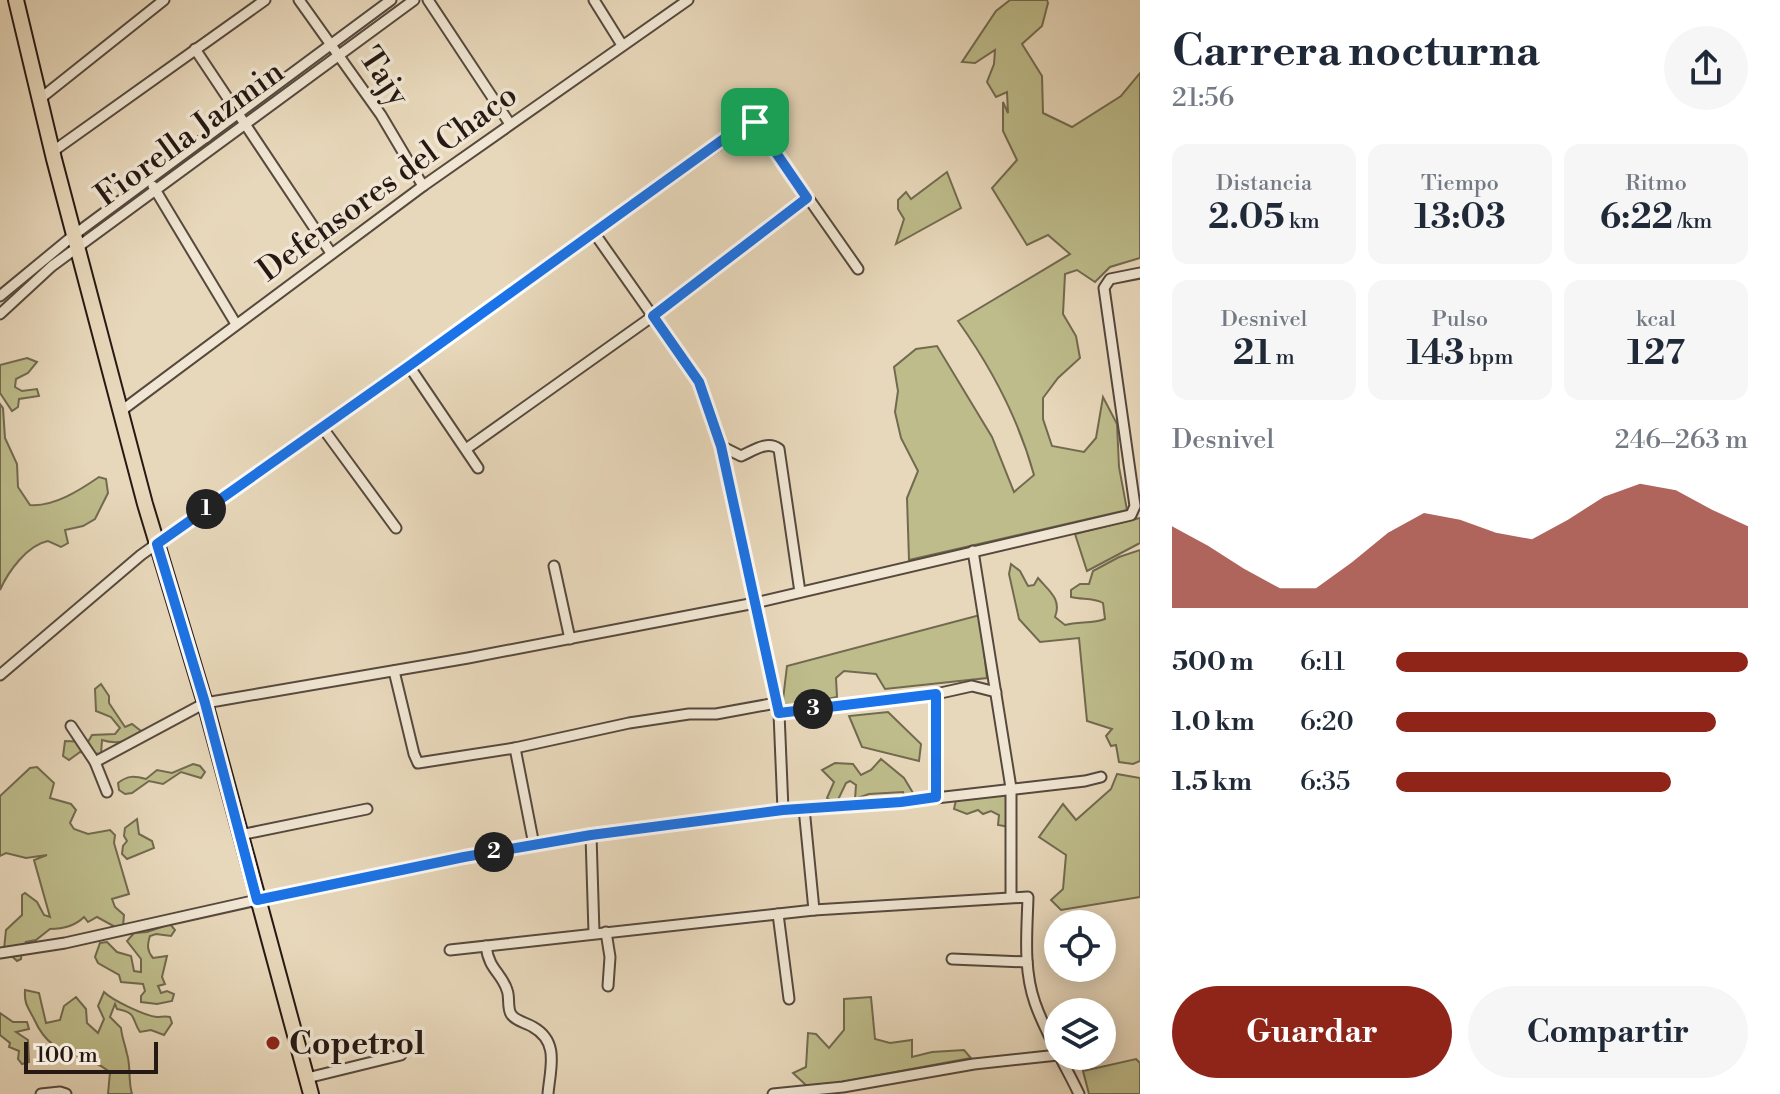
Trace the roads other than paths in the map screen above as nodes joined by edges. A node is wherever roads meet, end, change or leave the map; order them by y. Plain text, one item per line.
1 (16, 0) edge
2 (164, 0) edge
3 (265, 0) edge
4 (299, 0) edge
5 (391, 0) edge
6 (414, 0) edge
7 (428, 0) edge
8 (594, 0) edge
9 (688, 0) edge
10 (331, 44) junction
11 (622, 45) junction
12 (195, 49) junction
13 (339, 55) junction
14 (41, 98) junction
15 (239, 112) junction
16 (246, 124) junction
17 (510, 124) junction
18 (52, 152) junction
19 (149, 179) junction
20 (423, 186) junction
21 (155, 190) junction
22 (807, 198) junction
23 (595, 234) junction
24 (75, 241) junction
25 (331, 253) junction
26 (858, 269) dead end
27 (1140, 273) edge
28 (0, 296) edge
29 (0, 314) edge
30 (653, 316) junction
31 (236, 324) junction
32 (409, 366) junction
33 (121, 411) junction
34 (322, 427) junction
35 (721, 446) junction
36 (466, 449) junction
37 (478, 468) dead end
38 (396, 528) dead end
39 (157, 544) junction
40 (973, 551) junction
41 (554, 566) dead end
42 (800, 592) junction
43 (755, 603) junction
44 (570, 639) junction
45 (394, 671) junction
46 (0, 675) edge
47 (996, 692) junction
48 (936, 694) junction
49 (205, 703) junction
50 (777, 708) junction
51 (71, 726) dead end
52 (515, 748) junction
53 (95, 762) junction
54 (1101, 777) dead end
55 (1011, 788) junction
56 (107, 792) dead end
57 (936, 797) junction
58 (804, 808) junction
59 (367, 809) dead end
60 (783, 810) junction
61 (240, 835) junction
62 (591, 835) junction
63 (534, 845) junction
64 (1011, 897) junction
65 (257, 900) junction
66 (814, 910) junction
67 (778, 914) junction
68 (606, 932) junction
69 (594, 933) junction
70 (486, 946) junction
71 (450, 950) dead end
72 (0, 953) edge
73 (952, 959) dead end
74 (1027, 962) junction
75 (608, 986) dead end
76 (789, 999) dead end
77 (1044, 1024) edge
78 (401, 1055) dead end
79 (1044, 1056) edge
80 (1066, 1070) edge
81 (307, 1078) junction
82 (41, 1094) edge
83 (66, 1094) edge
84 (311, 1094) edge
85 (548, 1094) edge
86 (773, 1094) edge
87 (1079, 1094) edge

1 - 14 main road
2 - 14 street
3 - 12 street
4 - 10 street, Tajy
5 - 10 street, Fiorella Jazmin
6 - 13 street, Fiorella Jazmin
7 - 17 street
8 - 11 street
9 - 11 street, Defensores del Chaco
10 - 13 street, Tajy
10 - 15 street, Fiorella Jazmin
11 - 17 street, Defensores del Chaco
12 - 15 street
12 - 18 street
13 - 16 street, Fiorella Jazmin
13 - 20 street, Tajy
14 - 18 main road
15 - 16 street
15 - 19 street, Fiorella Jazmin
16 - 21 street, Fiorella Jazmin
16 - 25 street
17 - 20 street, Defensores del Chaco
18 - 24 main road
19 - 21 street
19 - 24 street, Fiorella Jazmin
20 - 25 street, Defensores del Chaco
21 - 24 street, Fiorella Jazmin
21 - 31 street
22 - 23 street
22 - 26 street
22 - 30 street
23 - 30 street
23 - 32 street
24 - 28 street, Fiorella Jazmin
24 - 29 street, Fiorella Jazmin
24 - 33 main road
25 - 31 street, Defensores del Chaco
27 - 40 street
30 - 35 street
30 - 36 street
31 - 33 street, Defensores del Chaco
32 - 34 street
32 - 36 street
33 - 39 main road
34 - 38 street
34 - 39 street
35 - 42 street
35 - 43 street
36 - 37 street
39 - 46 street
39 - 49 main road
40 - 42 street
40 - 47 street
41 - 44 street
42 - 43 street
43 - 44 street
43 - 50 street
44 - 45 street
45 - 49 street
45 - 52 street
47 - 48 street
47 - 55 street
48 - 50 street
48 - 57 street
49 - 53 street
49 - 61 main road
50 - 52 street
50 - 60 street
51 - 53 street
52 - 63 street
53 - 56 street
54 - 55 street
55 - 57 street
55 - 64 street
57 - 58 street
58 - 60 street
58 - 66 street
59 - 61 street
60 - 62 street
61 - 65 main road
62 - 63 street
62 - 69 street
63 - 65 street
64 - 66 street
64 - 74 street
65 - 72 street
65 - 81 main road
66 - 67 street
67 - 68 street
67 - 76 street
68 - 69 street
68 - 75 street
69 - 70 street
70 - 71 street
70 - 85 street
73 - 74 street
74 - 77 street
78 - 81 street
79 - 86 street
80 - 87 street
81 - 84 main road
82 - 83 street

